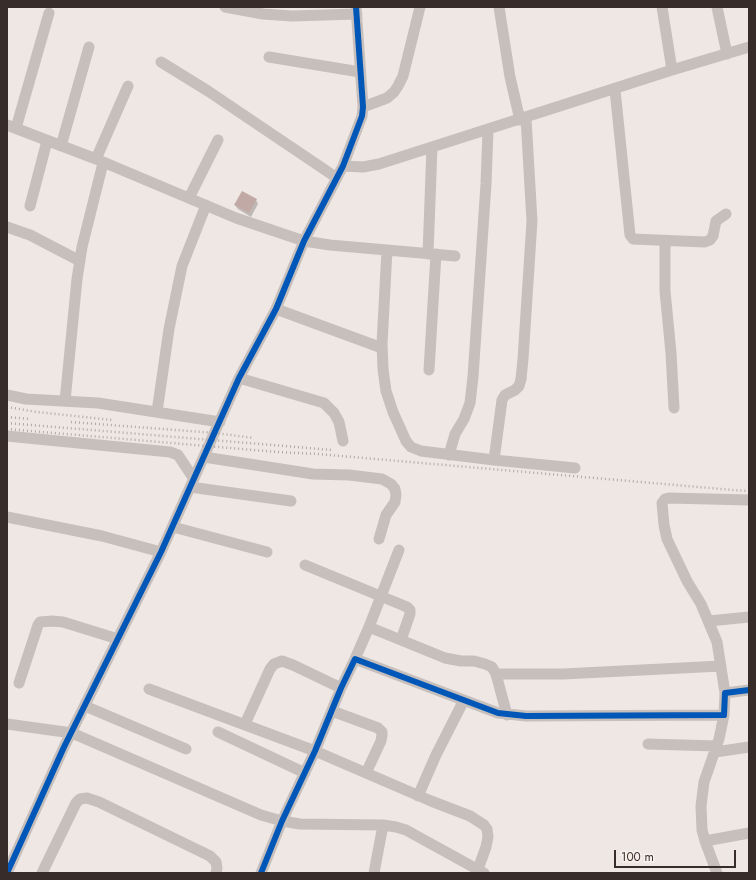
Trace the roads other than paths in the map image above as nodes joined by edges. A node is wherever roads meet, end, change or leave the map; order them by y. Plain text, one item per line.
1 (226, 7) edge
2 (420, 7) edge
3 (499, 7) edge
4 (662, 7) edge
5 (717, 7) edge
6 (356, 10) edge
7 (49, 13) dead end
8 (90, 47) dead end
9 (749, 48) edge
10 (727, 54) junction
11 (269, 57) dead end
12 (161, 62) dead end
13 (672, 70) junction
14 (360, 72) junction
15 (128, 86) dead end
16 (615, 90) junction
17 (363, 107) junction
18 (523, 119) junction
19 (11, 127) edge
20 (488, 130) junction
21 (218, 140) dead end
22 (47, 141) junction
23 (61, 146) junction
24 (432, 147) junction
25 (100, 161) junction
26 (343, 166) junction
27 (337, 178) junction
28 (189, 198) junction
29 (206, 205) junction
30 (30, 206) dead end
31 (726, 214) dead end
32 (7, 227) edge
33 (304, 241) junction
34 (665, 241) junction
35 (387, 250) junction
36 (432, 254) junction
37 (456, 256) dead end
38 (80, 261) junction
39 (276, 308) junction
40 (382, 348) junction
41 (429, 370) dead end
42 (238, 378) junction
43 (7, 395) edge
44 (65, 401) junction
45 (674, 408) dead end
46 (157, 412) junction
47 (220, 422) junction
48 (7, 436) edge
49 (343, 442) dead end
50 (450, 455) junction
51 (204, 457) junction
52 (494, 460) junction
53 (575, 468) dead end
54 (192, 483) junction
55 (749, 500) edge
56 (291, 501) dead end
57 (7, 517) edge
58 (173, 527) junction
59 (379, 539) dead end
60 (399, 550) dead end
61 (161, 552) junction
62 (267, 552) dead end
63 (305, 565) dead end
64 (381, 596) junction
65 (749, 617) edge
66 (709, 621) junction
67 (369, 626) junction
68 (118, 639) junction
69 (401, 640) junction
70 (355, 659) junction
71 (721, 666) junction
72 (496, 674) junction
73 (19, 683) dead end
74 (341, 688) junction
75 (149, 689) dead end
76 (749, 690) edge
77 (724, 694) junction
78 (464, 700) junction
79 (85, 706) junction
80 (332, 711) junction
81 (507, 715) junction
82 (724, 715) junction
83 (7, 724) edge
84 (245, 724) junction
85 (218, 732) dead end
86 (72, 733) junction
87 (648, 744) dead end
88 (749, 747) edge
89 (186, 749) dead end
90 (716, 749) junction
91 (315, 751) junction
92 (305, 773) junction
93 (366, 773) junction
94 (418, 796) junction
95 (282, 821) junction
96 (383, 824) junction
97 (749, 832) edge
98 (705, 841) junction
99 (11, 853) edge
100 (481, 871) edge
101 (7, 873) edge
102 (42, 873) edge
103 (216, 873) edge
104 (261, 873) edge
105 (374, 873) edge
106 (718, 873) edge

1 - 6 street
2 - 17 street
3 - 18 street
4 - 13 street
5 - 10 street
6 - 14 street
7 - 19 street
8 - 23 street
9 - 10 street
10 - 13 street
11 - 14 street
12 - 27 street
13 - 16 street
14 - 17 street
15 - 25 street
16 - 18 street
16 - 34 street
17 - 26 street
18 - 20 street
18 - 52 street
19 - 22 street
20 - 24 street
20 - 50 street
21 - 28 street
22 - 23 street
22 - 30 street
23 - 25 street
24 - 26 street
24 - 36 street
25 - 28 street
25 - 38 street
26 - 27 street
27 - 33 street
28 - 29 street
29 - 33 street
29 - 46 street
31 - 34 street
32 - 38 street
33 - 35 street
33 - 39 street
34 - 45 street
35 - 36 street
35 - 40 street
36 - 37 street
36 - 41 street
38 - 44 street
39 - 40 street
39 - 42 street
40 - 50 street
42 - 47 street
42 - 49 street
43 - 44 street
44 - 46 street
46 - 47 street
47 - 51 street
48 - 54 street
50 - 52 street
51 - 54 street
51 - 59 street
52 - 53 street
54 - 56 street
54 - 58 street
55 - 66 street
57 - 61 street
58 - 61 street
58 - 62 street
60 - 64 street
61 - 68 street
63 - 64 street
64 - 67 street
64 - 69 street
65 - 66 street
66 - 71 street
67 - 69 street
67 - 70 street
68 - 73 street
68 - 79 street
69 - 72 street
70 - 74 street
70 - 78 street
71 - 72 street
71 - 77 street
72 - 81 street
74 - 80 street
74 - 84 street
75 - 84 street
76 - 77 street
77 - 82 street
78 - 81 street
78 - 94 street
79 - 86 street
79 - 89 street
80 - 91 street
80 - 93 street
81 - 82 street
82 - 90 street
83 - 86 street
84 - 91 street
85 - 92 street
86 - 95 street
86 - 99 street
87 - 90 street
88 - 90 street
90 - 98 street
91 - 92 street
91 - 93 street
92 - 95 street
93 - 94 street
94 - 100 street
95 - 96 street
95 - 104 street
96 - 100 street
96 - 105 street
97 - 98 street
98 - 106 street
99 - 101 street
102 - 103 street

